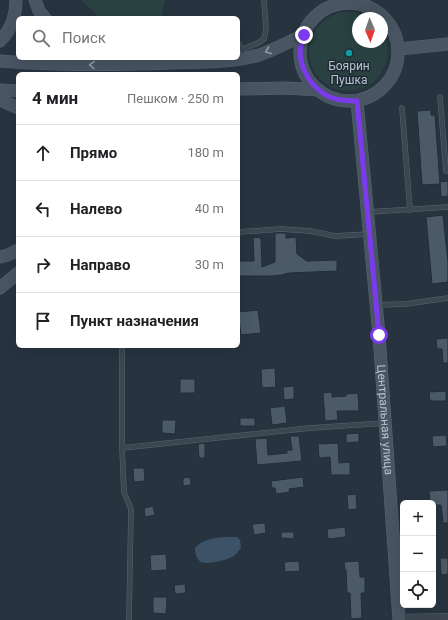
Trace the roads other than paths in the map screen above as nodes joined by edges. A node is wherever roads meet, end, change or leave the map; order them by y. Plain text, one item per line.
1 (16, 0) edge
2 (35, 0) edge
3 (264, 0) edge
4 (347, 2) edge
5 (43, 16) edge
6 (304, 35) junction
7 (0, 41) edge
8 (448, 44) edge
9 (240, 47) edge
10 (399, 49) junction
11 (240, 54) edge
12 (243, 54) junction
13 (153, 60) edge
14 (204, 60) edge
15 (0, 62) edge
16 (173, 63) junction
17 (240, 89) edge
18 (0, 90) edge
19 (319, 90) junction
20 (16, 91) edge
21 (440, 97) dead end
22 (0, 100) edge
23 (357, 101) junction
24 (16, 107) edge
25 (402, 108) dead end
26 (448, 171) edge
27 (448, 207) edge
28 (410, 210) junction
29 (368, 212) junction
30 (240, 232) edge
31 (370, 234) junction
32 (16, 251) edge
33 (0, 257) edge
34 (16, 275) edge
35 (0, 288) edge
36 (448, 298) edge
37 (376, 305) junction
38 (122, 348) edge
39 (384, 423) junction
40 (122, 448) junction
41 (448, 618) edge
42 (129, 620) edge
43 (399, 620) edge

1 - 7 main road
2 - 5 main road
3 - 12 lane
4 - 6 main road
4 - 10 main road
6 -> 12 main road
6 - 19 main road
8 - 10 main road
9 - 12 lane
10 - 23 main road
11 - 12 main road
13 - 16 main road
14 - 16 main road
16 -> 15 main road
17 - 19 main road
18 - 20 main road
19 - 23 main road
21 - 26 lane
22 - 24 main road
23 - 29 main road, Центральная улица
25 - 28 lane
27 - 28 lane
28 - 29 lane
29 - 31 main road, Центральная улица
30 - 31 lane
31 - 37 main road, Центральная улица
32 - 33 main road
34 - 35 main road
36 - 37 lane
37 - 39 main road, Центральная улица
38 - 40 lane
39 - 40 lane
39 - 43 main road, Центральная улица
40 - 42 lane
41 - 43 street

